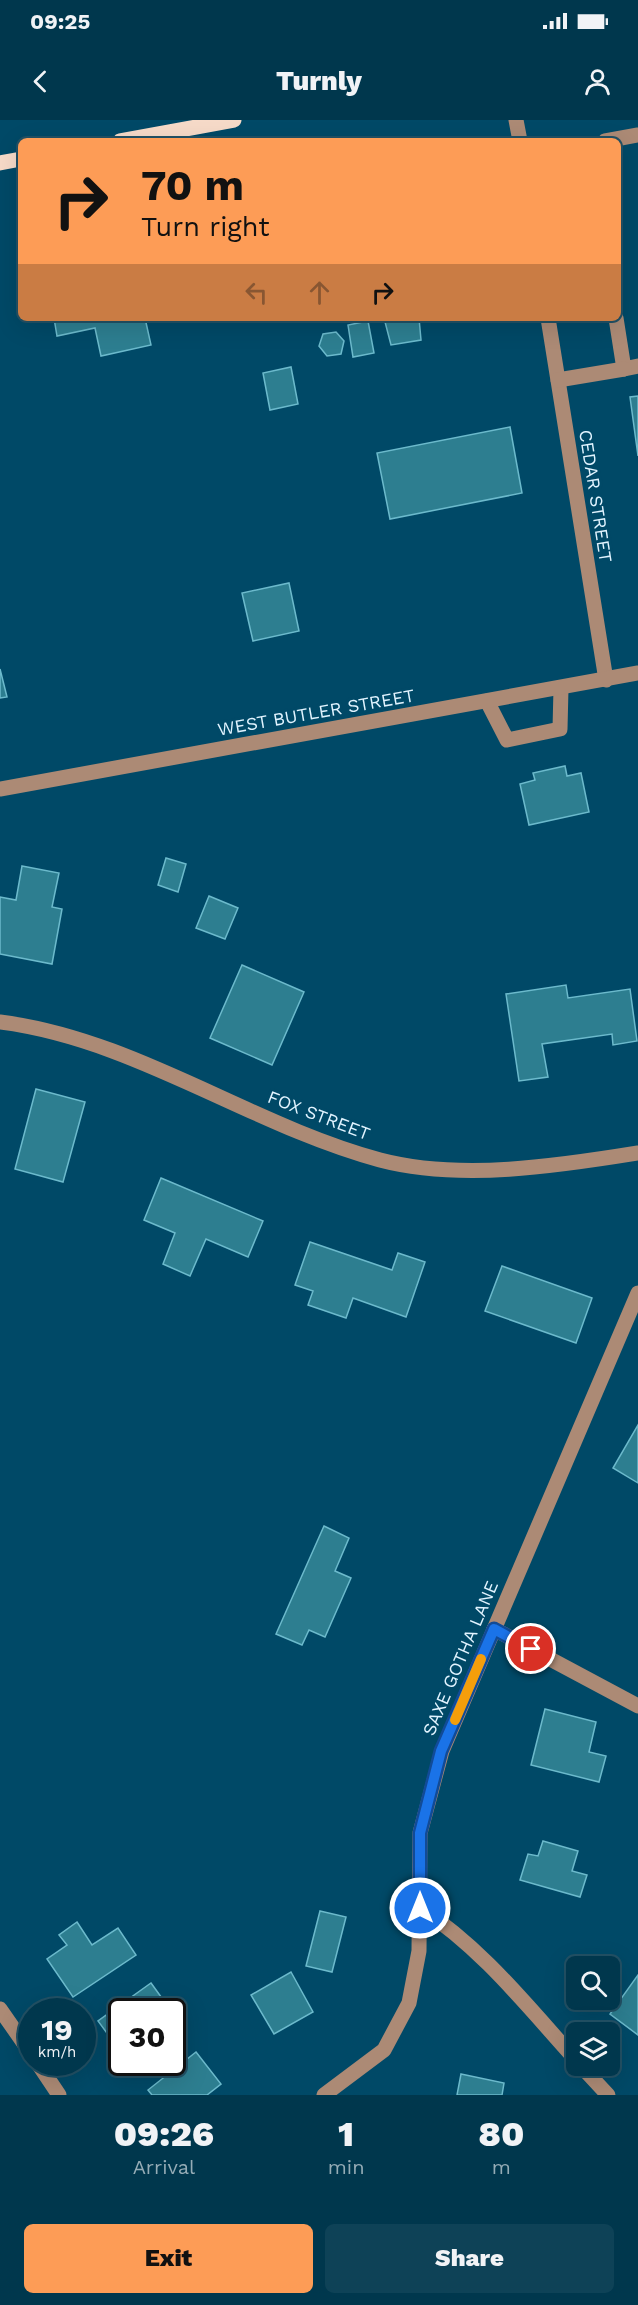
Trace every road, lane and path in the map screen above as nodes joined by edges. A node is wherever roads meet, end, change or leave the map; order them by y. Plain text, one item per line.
1 (234, 120) edge
2 (516, 120) edge
3 (207, 122) edge
4 (638, 135) edge
5 (134, 138) edge
6 (519, 138) edge
7 (621, 138) edge
8 (18, 160) edge
9 (0, 163) edge
10 (548, 321) edge
11 (617, 321) edge
12 (631, 367) edge
13 (558, 380) junction
14 (638, 674) edge
15 (606, 680) junction
16 (561, 688) junction
17 (487, 701) junction
18 (0, 789) edge
19 (0, 1022) edge
20 (638, 1153) edge
21 (638, 1293) edge
22 (494, 1629) junction
23 (638, 1706) edge
24 (420, 1908) junction
25 (0, 2009) edge
26 (18, 2035) edge
27 (566, 2049) edge
28 (46, 2076) edge
29 (590, 2076) edge
30 (59, 2095) edge
31 (324, 2095) edge
32 (608, 2095) edge

1 - 3 main road
2 - 6 street
3 - 5 main road
4 - 7 street
8 - 9 main road
10 - 13 street, CEDAR STREET
11 - 12 street
12 - 13 street
13 - 15 street, CEDAR STREET
14 - 15 street, WEST BUTLER STREET
15 - 16 street, WEST BUTLER STREET
16 - 17 street, WEST BUTLER STREET
16 - 17 street
17 - 18 street, WEST BUTLER STREET
19 - 20 street, FOX STREET
21 - 22 street, SAXE GOTHA LANE
22 - 23 street
22 - 24 street, SAXE GOTHA LANE
24 - 27 street
24 - 31 street, SAXE GOTHA LANE
25 - 26 street
28 - 30 street
29 - 32 street

